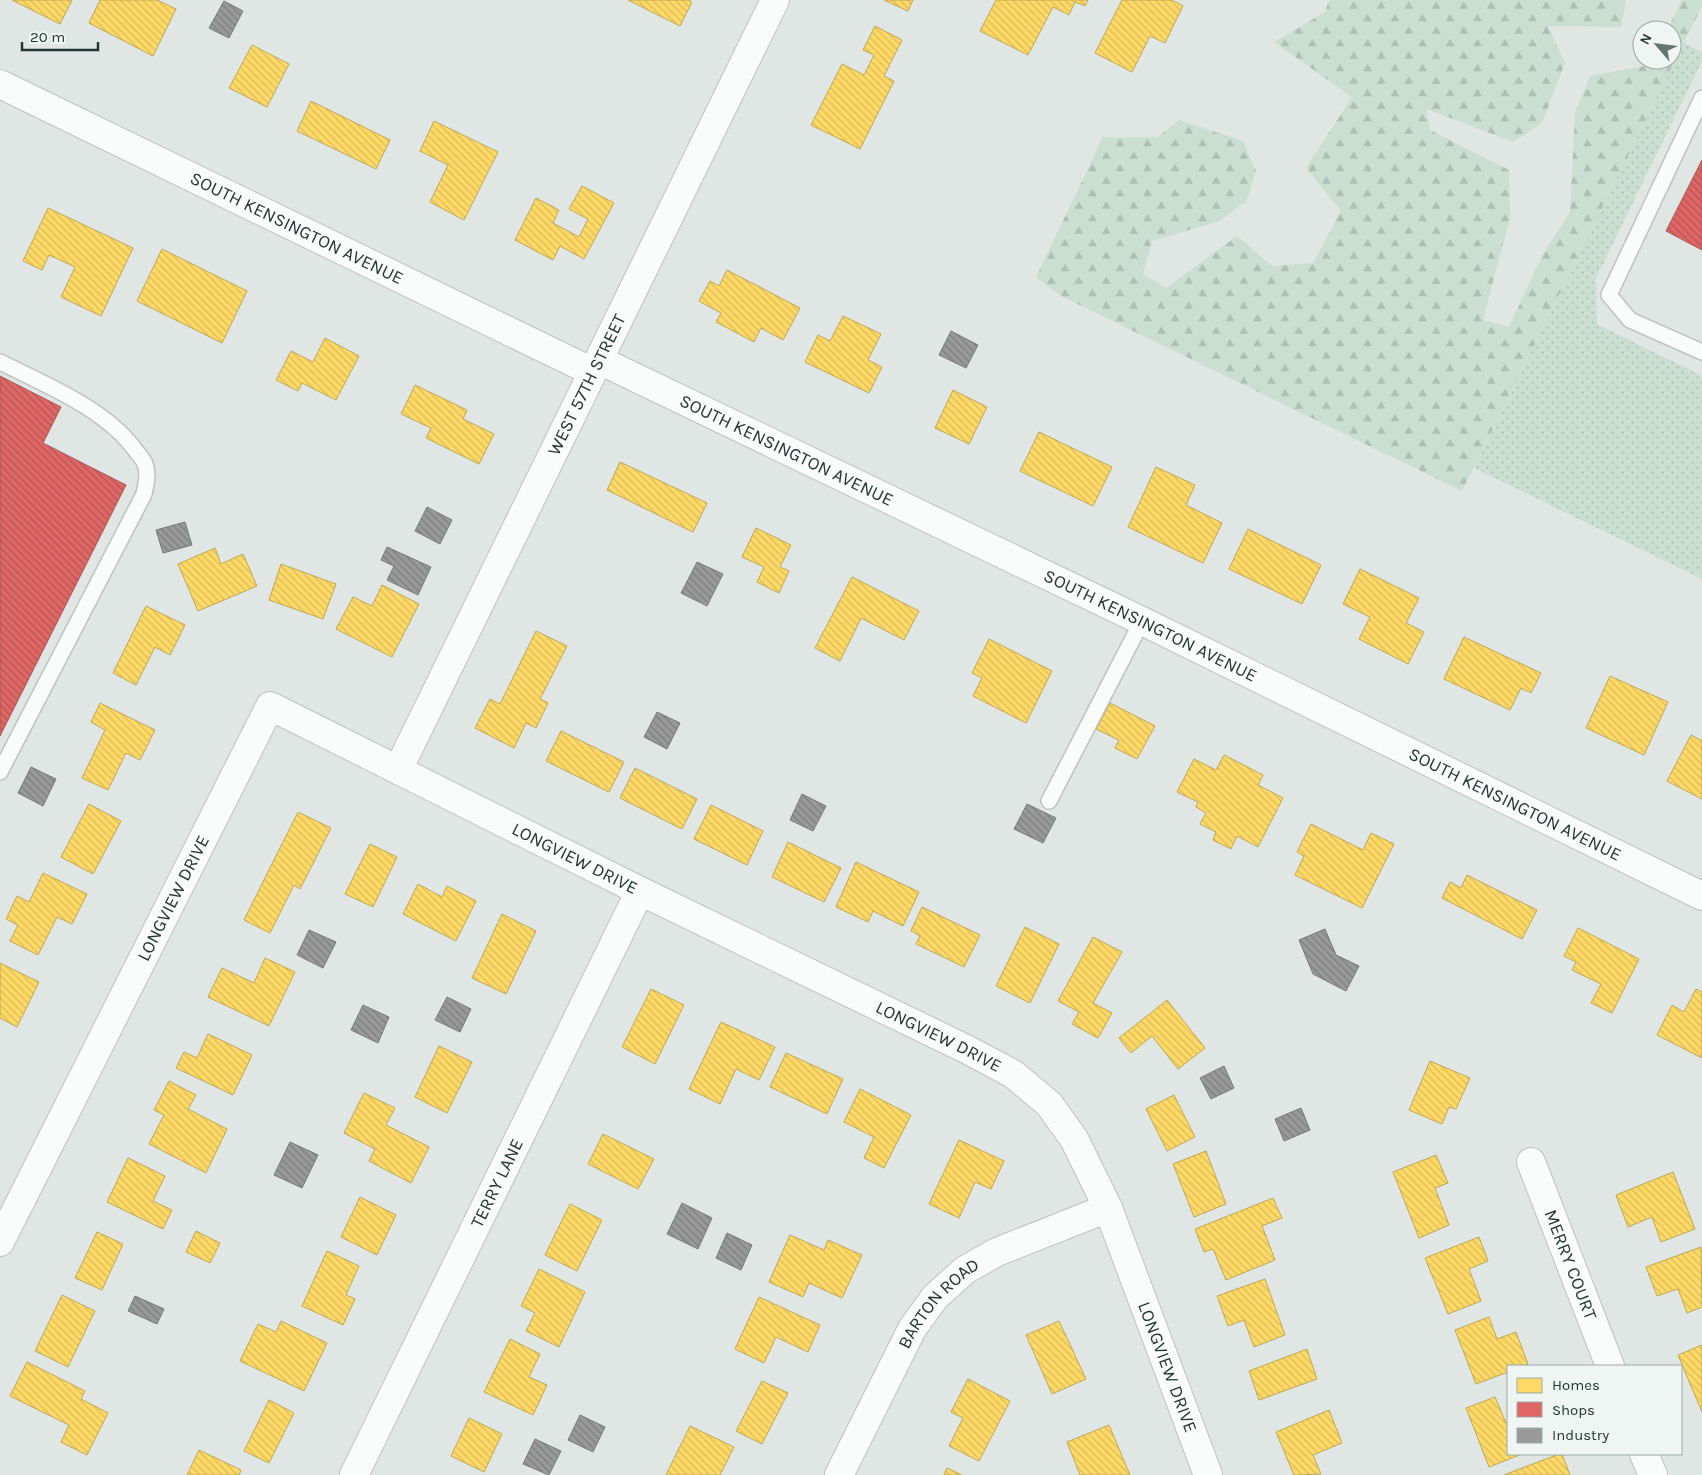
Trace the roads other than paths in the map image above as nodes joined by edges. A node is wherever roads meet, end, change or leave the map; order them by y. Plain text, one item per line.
1 (775, 0) edge
2 (0, 84) edge
3 (1702, 98) edge
4 (1702, 352) edge
5 (0, 362) edge
6 (596, 366) junction
7 (1142, 621) junction
8 (398, 770) junction
9 (0, 772) edge
10 (1049, 801) dead end
11 (640, 891) junction
12 (1702, 896) edge
13 (1531, 1162) dead end
14 (1108, 1208) junction
15 (0, 1242) edge
16 (1610, 1365) edge
17 (1644, 1455) edge
18 (354, 1475) edge
19 (839, 1475) edge
20 (1208, 1475) edge
21 (1653, 1475) edge

1 - 6 street, WEST 57TH STREET
2 - 6 street, SOUTH KENSINGTON AVENUE
3 - 4 lane
5 - 9 lane
6 - 7 street, SOUTH KENSINGTON AVENUE
6 - 8 street, WEST 57TH STREET
7 - 10 lane
7 - 12 street, SOUTH KENSINGTON AVENUE
8 - 11 street, LONGVIEW DRIVE
8 - 15 street, LONGVIEW DRIVE
11 - 14 street, LONGVIEW DRIVE
11 - 18 street, TERRY LANE
13 - 16 street, MERRY COURT
14 - 19 street, BARTON ROAD
14 - 20 street, LONGVIEW DRIVE
17 - 21 street

